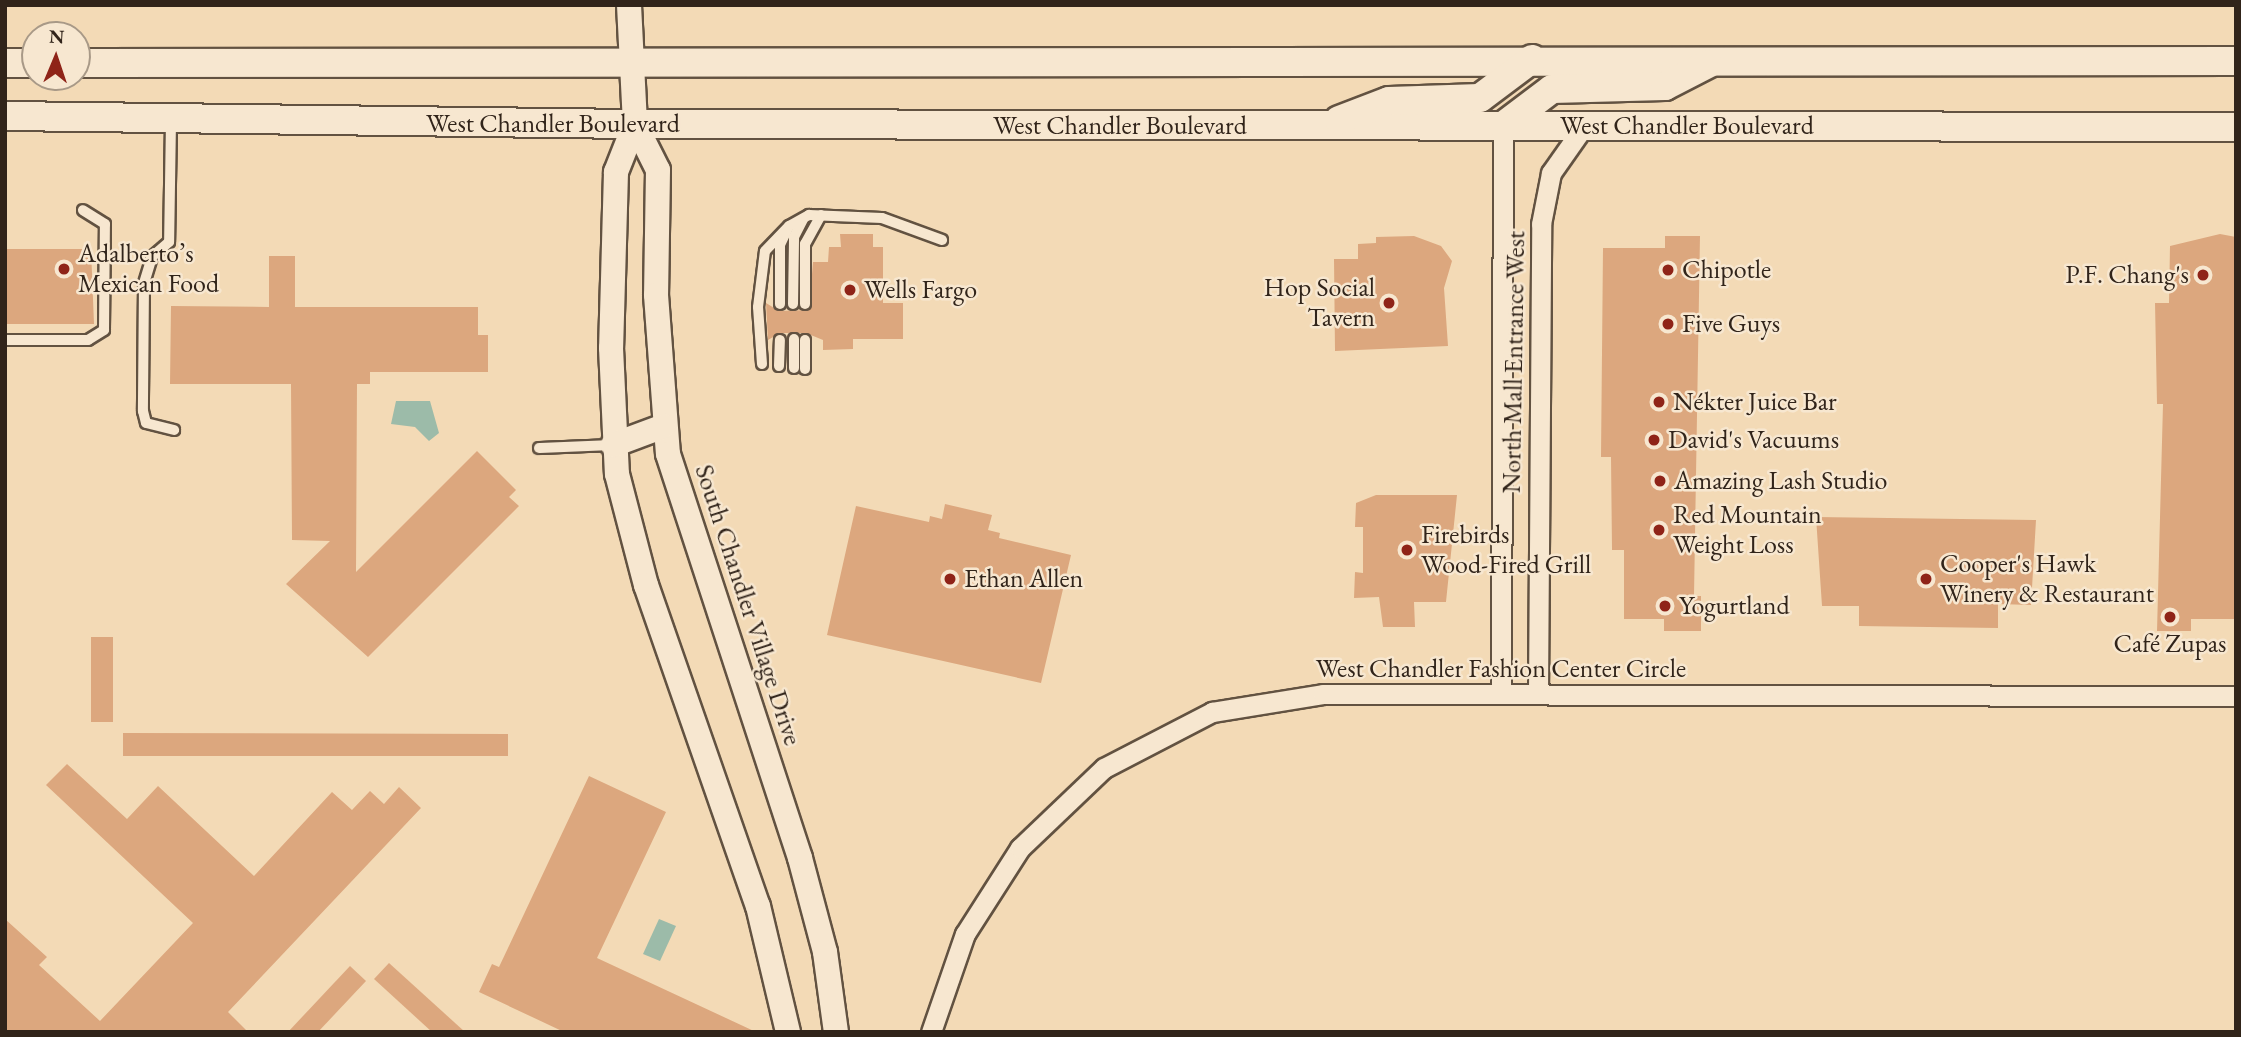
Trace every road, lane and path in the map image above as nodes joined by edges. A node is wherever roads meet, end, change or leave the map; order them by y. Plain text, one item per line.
1 (629, 5) edge
2 (1532, 60) junction
3 (1714, 61) junction
4 (2236, 61) edge
5 (91, 63) edge
6 (634, 63) junction
7 (5, 116) edge
8 (171, 117) junction
9 (635, 124) junction
10 (1324, 126) junction
11 (1503, 126) junction
12 (1584, 126) junction
13 (2236, 127) edge
14 (83, 210) dead end
15 (821, 215) junction
16 (803, 218) junction
17 (789, 226) junction
18 (942, 240) dead end
19 (780, 304) dead end
20 (793, 304) dead end
21 (805, 304) dead end
22 (794, 339) dead end
23 (5, 340) edge
24 (780, 340) dead end
25 (805, 340) dead end
26 (762, 364) dead end
27 (779, 366) dead end
28 (794, 368) dead end
29 (805, 369) dead end
30 (664, 426) junction
31 (174, 430) dead end
32 (613, 445) junction
33 (538, 448) dead end
34 (1501, 693) junction
35 (1538, 693) junction
36 (2236, 696) edge
37 (788, 1032) edge
38 (836, 1032) edge
39 (930, 1032) edge

1 - 6 street
2 - 3 main road
2 - 6 main road
2 - 10 main road
3 - 4 main road
3 - 11 main road
5 - 6 main road
6 - 9 street
7 - 8 main road, West Chandler Boulevard
8 - 9 main road, West Chandler Boulevard
8 - 31 lane
9 - 10 main road, West Chandler Boulevard
9 - 30 street, South Chandler Village Drive
9 - 32 street
10 - 11 main road, West Chandler Boulevard
11 - 12 main road, West Chandler Boulevard
11 - 34 street, North Mall Entrance West
12 - 13 main road, West Chandler Boulevard
12 - 35 street, North Mall Entrance West
14 - 23 lane
15 - 16 lane
15 - 18 lane
15 - 21 lane
16 - 17 lane
16 - 20 lane
17 - 19 lane
17 - 26 lane
22 - 28 lane
24 - 27 lane
25 - 29 lane
30 - 32 street
30 - 38 street, South Chandler Village Drive
32 - 33 lane
32 - 37 street
34 - 35 street, West Chandler Fashion Center Circle
34 - 39 street, West Chandler Fashion Center Circle
35 - 36 street, West Chandler Fashion Center Circle

